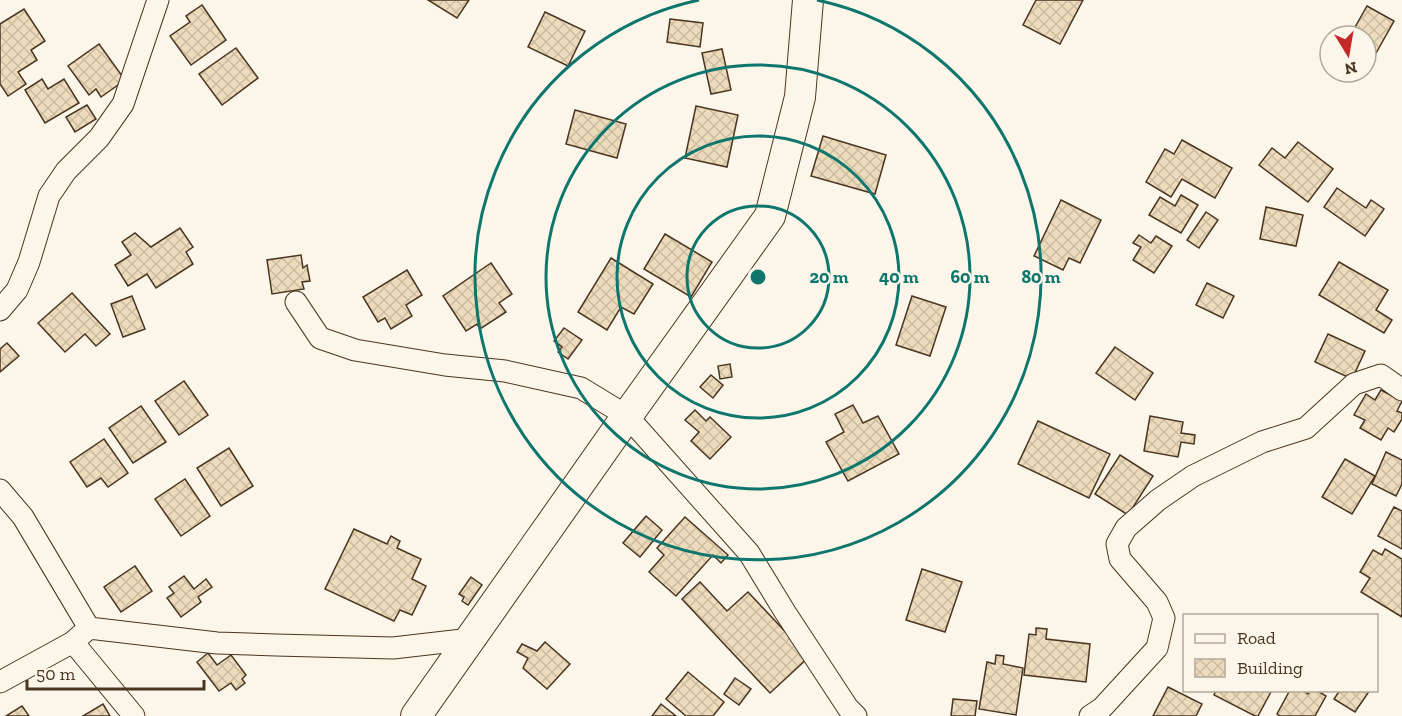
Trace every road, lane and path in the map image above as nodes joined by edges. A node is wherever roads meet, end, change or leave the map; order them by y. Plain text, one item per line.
1 (158, 0) edge
2 (808, 0) edge
3 (296, 303) dead end
4 (0, 310) edge
5 (1402, 390) edge
6 (627, 416) junction
7 (0, 490) edge
8 (89, 628) junction
9 (471, 639) junction
10 (73, 642) junction
11 (0, 682) edge
12 (134, 716) edge
13 (416, 716) edge
14 (856, 716) edge
15 (1090, 716) edge

1 - 4 street
2 - 6 main road
3 - 6 street
5 - 15 street
6 - 9 main road
6 - 14 street
7 - 8 street
8 - 9 street
8 - 10 street
9 - 13 main road
10 - 11 street
10 - 12 street

